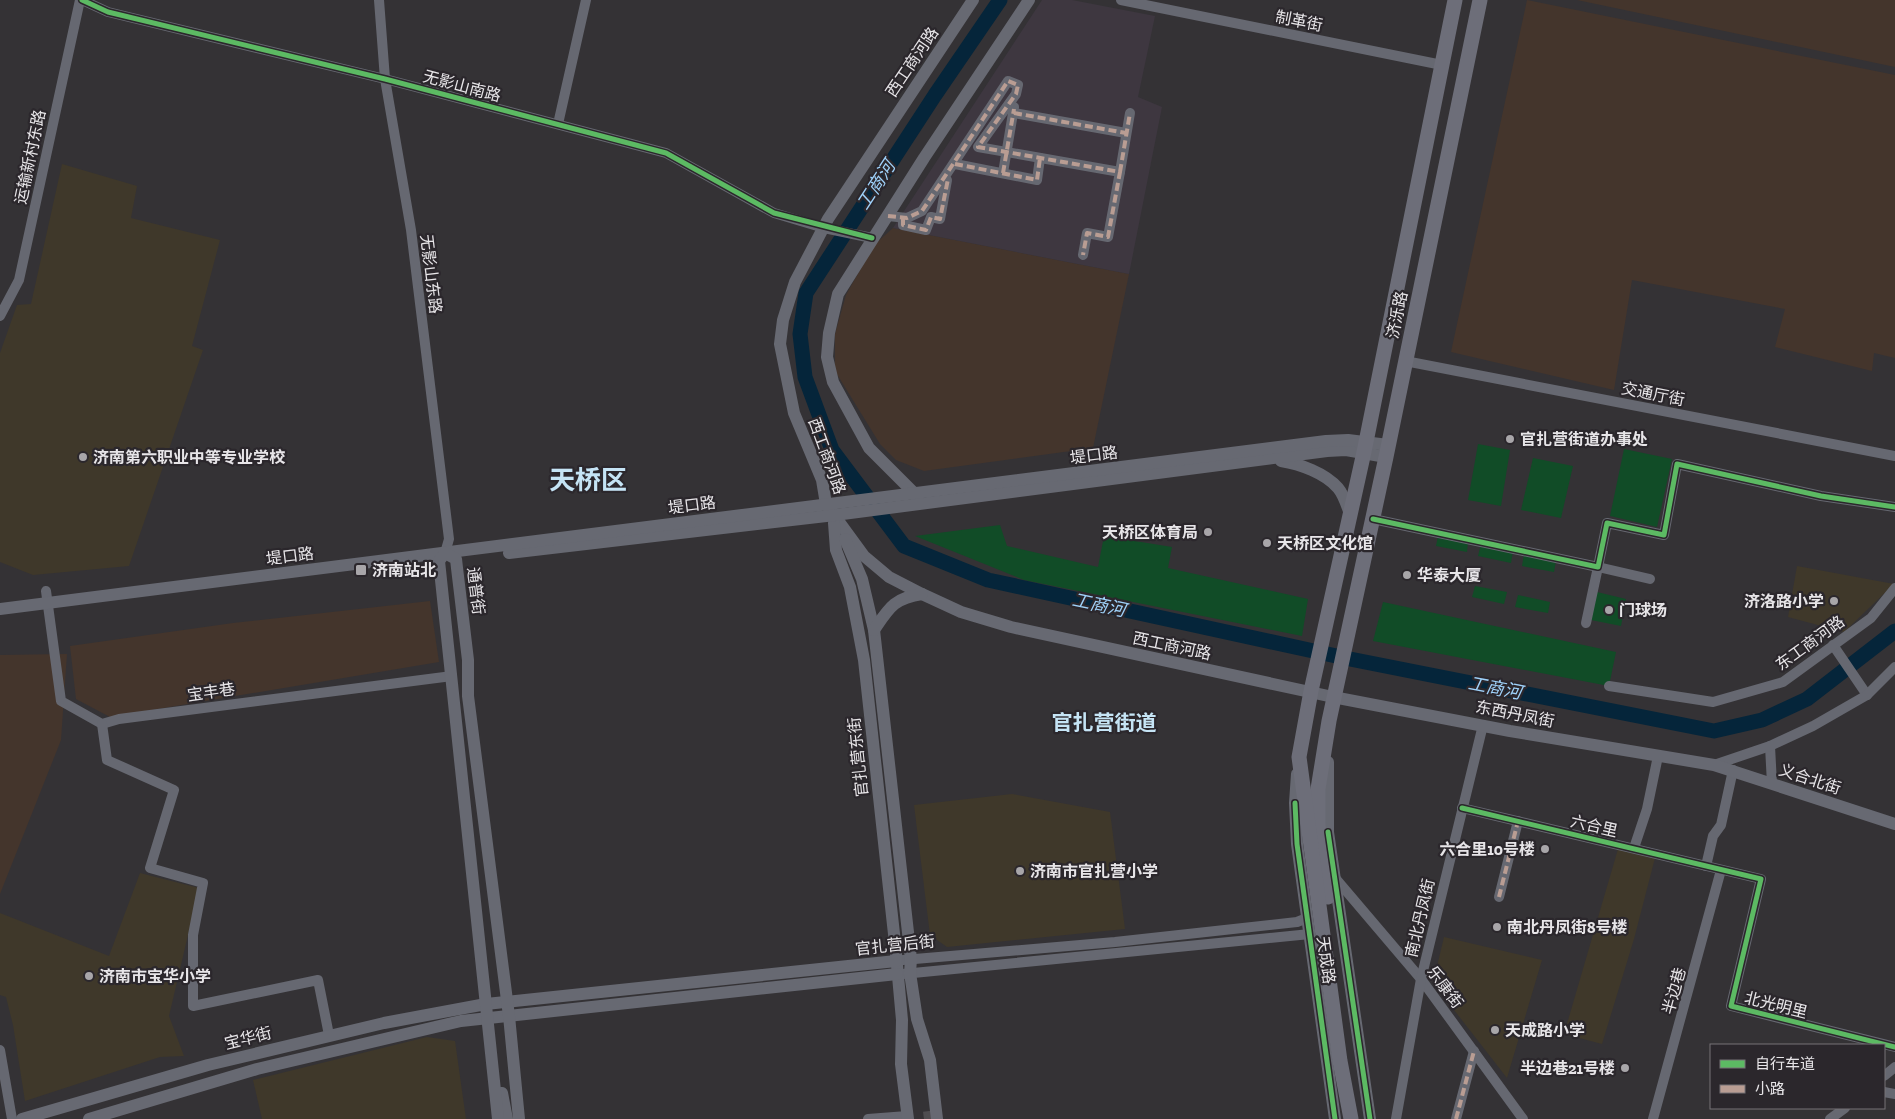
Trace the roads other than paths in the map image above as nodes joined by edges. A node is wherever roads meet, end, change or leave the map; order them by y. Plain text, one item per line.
1 (81, 0) edge
2 (379, 0) edge
3 (586, 0) edge
4 (973, 0) edge
5 (1029, 0) edge
6 (1122, 0) edge
7 (1455, 0) edge
8 (1480, 0) edge
9 (1442, 65) junction
10 (385, 78) junction
11 (1130, 113) dead end
12 (1014, 114) junction
13 (558, 124) junction
14 (1126, 133) junction
15 (972, 146) junction
16 (1007, 152) junction
17 (1040, 158) junction
18 (955, 164) junction
19 (1120, 172) junction
20 (1003, 173) junction
21 (948, 174) junction
22 (888, 216) junction
23 (903, 218) junction
24 (824, 228) junction
25 (872, 238) junction
26 (1083, 254) dead end
27 (0, 316) edge
28 (1405, 361) junction
29 (1365, 447) junction
30 (1387, 451) junction
31 (1895, 456) edge
32 (1268, 459) junction
33 (919, 498) junction
34 (826, 500) junction
35 (1895, 506) edge
36 (1350, 514) junction
37 (1373, 519) junction
38 (835, 520) junction
39 (447, 558) junction
40 (1598, 567) junction
41 (1650, 579) dead end
42 (1895, 588) edge
43 (922, 594) junction
44 (48, 606) junction
45 (0, 608) edge
46 (0, 617) edge
47 (1586, 623) dead end
48 (874, 630) junction
49 (1833, 645) junction
50 (1895, 667) edge
51 (452, 676) junction
52 (1609, 686) dead end
53 (1311, 691) junction
54 (1867, 695) junction
55 (1333, 697) junction
56 (1328, 721) junction
57 (102, 724) junction
58 (1483, 725) junction
59 (1770, 746) junction
60 (1658, 756) junction
61 (1299, 757) junction
62 (1714, 765) junction
63 (1733, 770) junction
64 (1772, 784) junction
65 (1462, 808) junction
66 (1518, 821) junction
67 (1895, 824) edge
68 (1634, 848) junction
69 (1706, 866) junction
70 (1721, 870) junction
71 (1336, 879) junction
72 (1499, 897) dead end
73 (1307, 918) junction
74 (1310, 934) junction
75 (911, 959) junction
76 (896, 960) junction
77 (910, 973) junction
78 (896, 974) junction
79 (1421, 979) junction
80 (507, 1002) junction
81 (486, 1004) junction
82 (509, 1016) junction
83 (487, 1018) junction
84 (329, 1036) junction
85 (490, 1042) junction
86 (1883, 1044) edge
87 (0, 1050) edge
88 (1474, 1051) junction
89 (1895, 1067) edge
90 (1885, 1075) edge
91 (1844, 1109) edge
92 (933, 1115) tunnel mouth
93 (907, 1117) edge
94 (12, 1119) edge
95 (22, 1119) edge
96 (89, 1119) edge
97 (498, 1119) edge
98 (507, 1119) edge
99 (519, 1119) edge
100 (868, 1119) edge
101 (1336, 1119) edge
102 (1351, 1119) edge
103 (1360, 1119) edge
104 (1370, 1119) edge
105 (1396, 1119) edge
106 (1456, 1119) edge
107 (1523, 1119) edge
108 (1653, 1119) edge
109 (1830, 1119) edge

1 - 10 street, 无影山南路
1 - 27 street, 运输新村东路
2 - 10 street, 无影山东路
3 - 13 street
4 - 24 main road, 西工商河路
5 - 22 main road
6 - 9 street, 制革街
7 - 9 highway, 济泺路
8 - 28 highway, 济泺路
9 - 29 highway, 济泺路
10 - 13 street, 无影山南路
10 - 39 street, 无影山东路
11 - 14 street
12 - 14 street
12 - 15 street
12 - 16 street
13 - 24 street, 无影山南路
14 - 19 street
15 - 16 street
15 - 18 street
16 - 17 street
16 - 20 street
17 - 19 street
17 - 20 street
18 - 20 street
18 - 21 street
19 - 26 street
21 - 23 street
21 - 23 street
22 - 23 street
22 - 25 main road
24 - 25 street, 无影山南路, bridge
24 - 34 main road, 西工商河路
25 - 33 main road
28 - 30 highway, 济泺路
28 - 31 street, 交通厅街
29 - 30 main road, 堤口路
29 - 32 main road, 堤口路
29 - 33 main road, 堤口路
29 - 36 highway, 济泺路
30 - 37 highway, 济泺路
32 - 33 main road, 堤口路
32 - 36 main road
33 - 34 main road, 堤口路
33 - 38 main road, 堤口路
34 - 38 main road, 西工商河路
34 - 39 main road, 堤口路
35 - 40 street
36 - 53 highway, 济泺路
37 - 40 street
37 - 55 highway, 济泺路
38 - 39 main road, 堤口路
38 - 43 main road, 西工商河路
38 - 48 main road, 官扎营东街
38 - 76 main road, 官扎营东街
39 - 44 main road, 堤口路
39 - 51 main road, 通普街
39 - 80 main road, 通普街
40 - 41 street
40 - 47 street
42 - 49 street, 东工商河路
43 - 48 main road
43 - 53 main road, 西工商河路
44 - 45 main road, 堤口路
44 - 46 main road, 堤口路
44 - 57 street
48 - 75 main road, 官扎营东街
49 - 52 street, 东工商河路
49 - 54 street
50 - 54 street
51 - 57 street, 宝丰巷
51 - 81 main road, 通普街
53 - 55 main road, 东西丹凤街
53 - 61 highway, 天成路
54 - 59 street
55 - 56 highway, 天成路
55 - 58 main road, 东西丹凤街
56 - 71 main road, 天成路
56 - 103 highway, 天成路
57 - 84 street
58 - 60 main road, 东西丹凤街
58 - 65 street, 南北丹凤街
59 - 62 street
59 - 64 street
60 - 62 main road, 东西丹凤街
60 - 68 street
61 - 73 main road, 天成路
61 - 102 highway, 天成路
62 - 63 main road, 义合北街
63 - 64 main road, 义合北街
63 - 69 street
64 - 67 main road, 义合北街
65 - 66 street, 六合里
65 - 79 street, 南北丹凤街
66 - 68 street, 六合里
66 - 72 street
68 - 69 street, 六合里
69 - 70 street, 六合里
70 - 86 street, 北光明里
70 - 108 street, 半边巷
71 - 79 street, 乐康街
71 - 104 main road, 天成路
73 - 74 main road, 天成路
73 - 75 street, 官扎营后街
74 - 77 street, 官扎营后街
74 - 101 main road, 天成路
75 - 76 street, 官扎营后街
75 - 77 main road, 官扎营东街
76 - 78 main road, 官扎营东街
76 - 80 main road, 官扎营后街
77 - 78 street, 官扎营后街
77 - 92 main road, 官扎营东街
78 - 82 main road, 官扎营后街
78 - 93 main road, 官扎营东街
79 - 88 street, 乐康街
79 - 105 street, 南北丹凤街
80 - 81 main road, 官扎营后街
80 - 82 main road, 通普街
81 - 83 main road, 通普街
81 - 84 main road, 宝华街
82 - 83 main road, 宝华街
82 - 99 main road, 通普街
83 - 85 main road, 通普街
83 - 96 main road, 宝华街
84 - 95 main road, 宝华街
85 - 97 main road
85 - 98 main road
87 - 94 street
88 - 106 street
88 - 107 street, 乐康街
89 - 90 street
91 - 109 street
93 - 100 street

